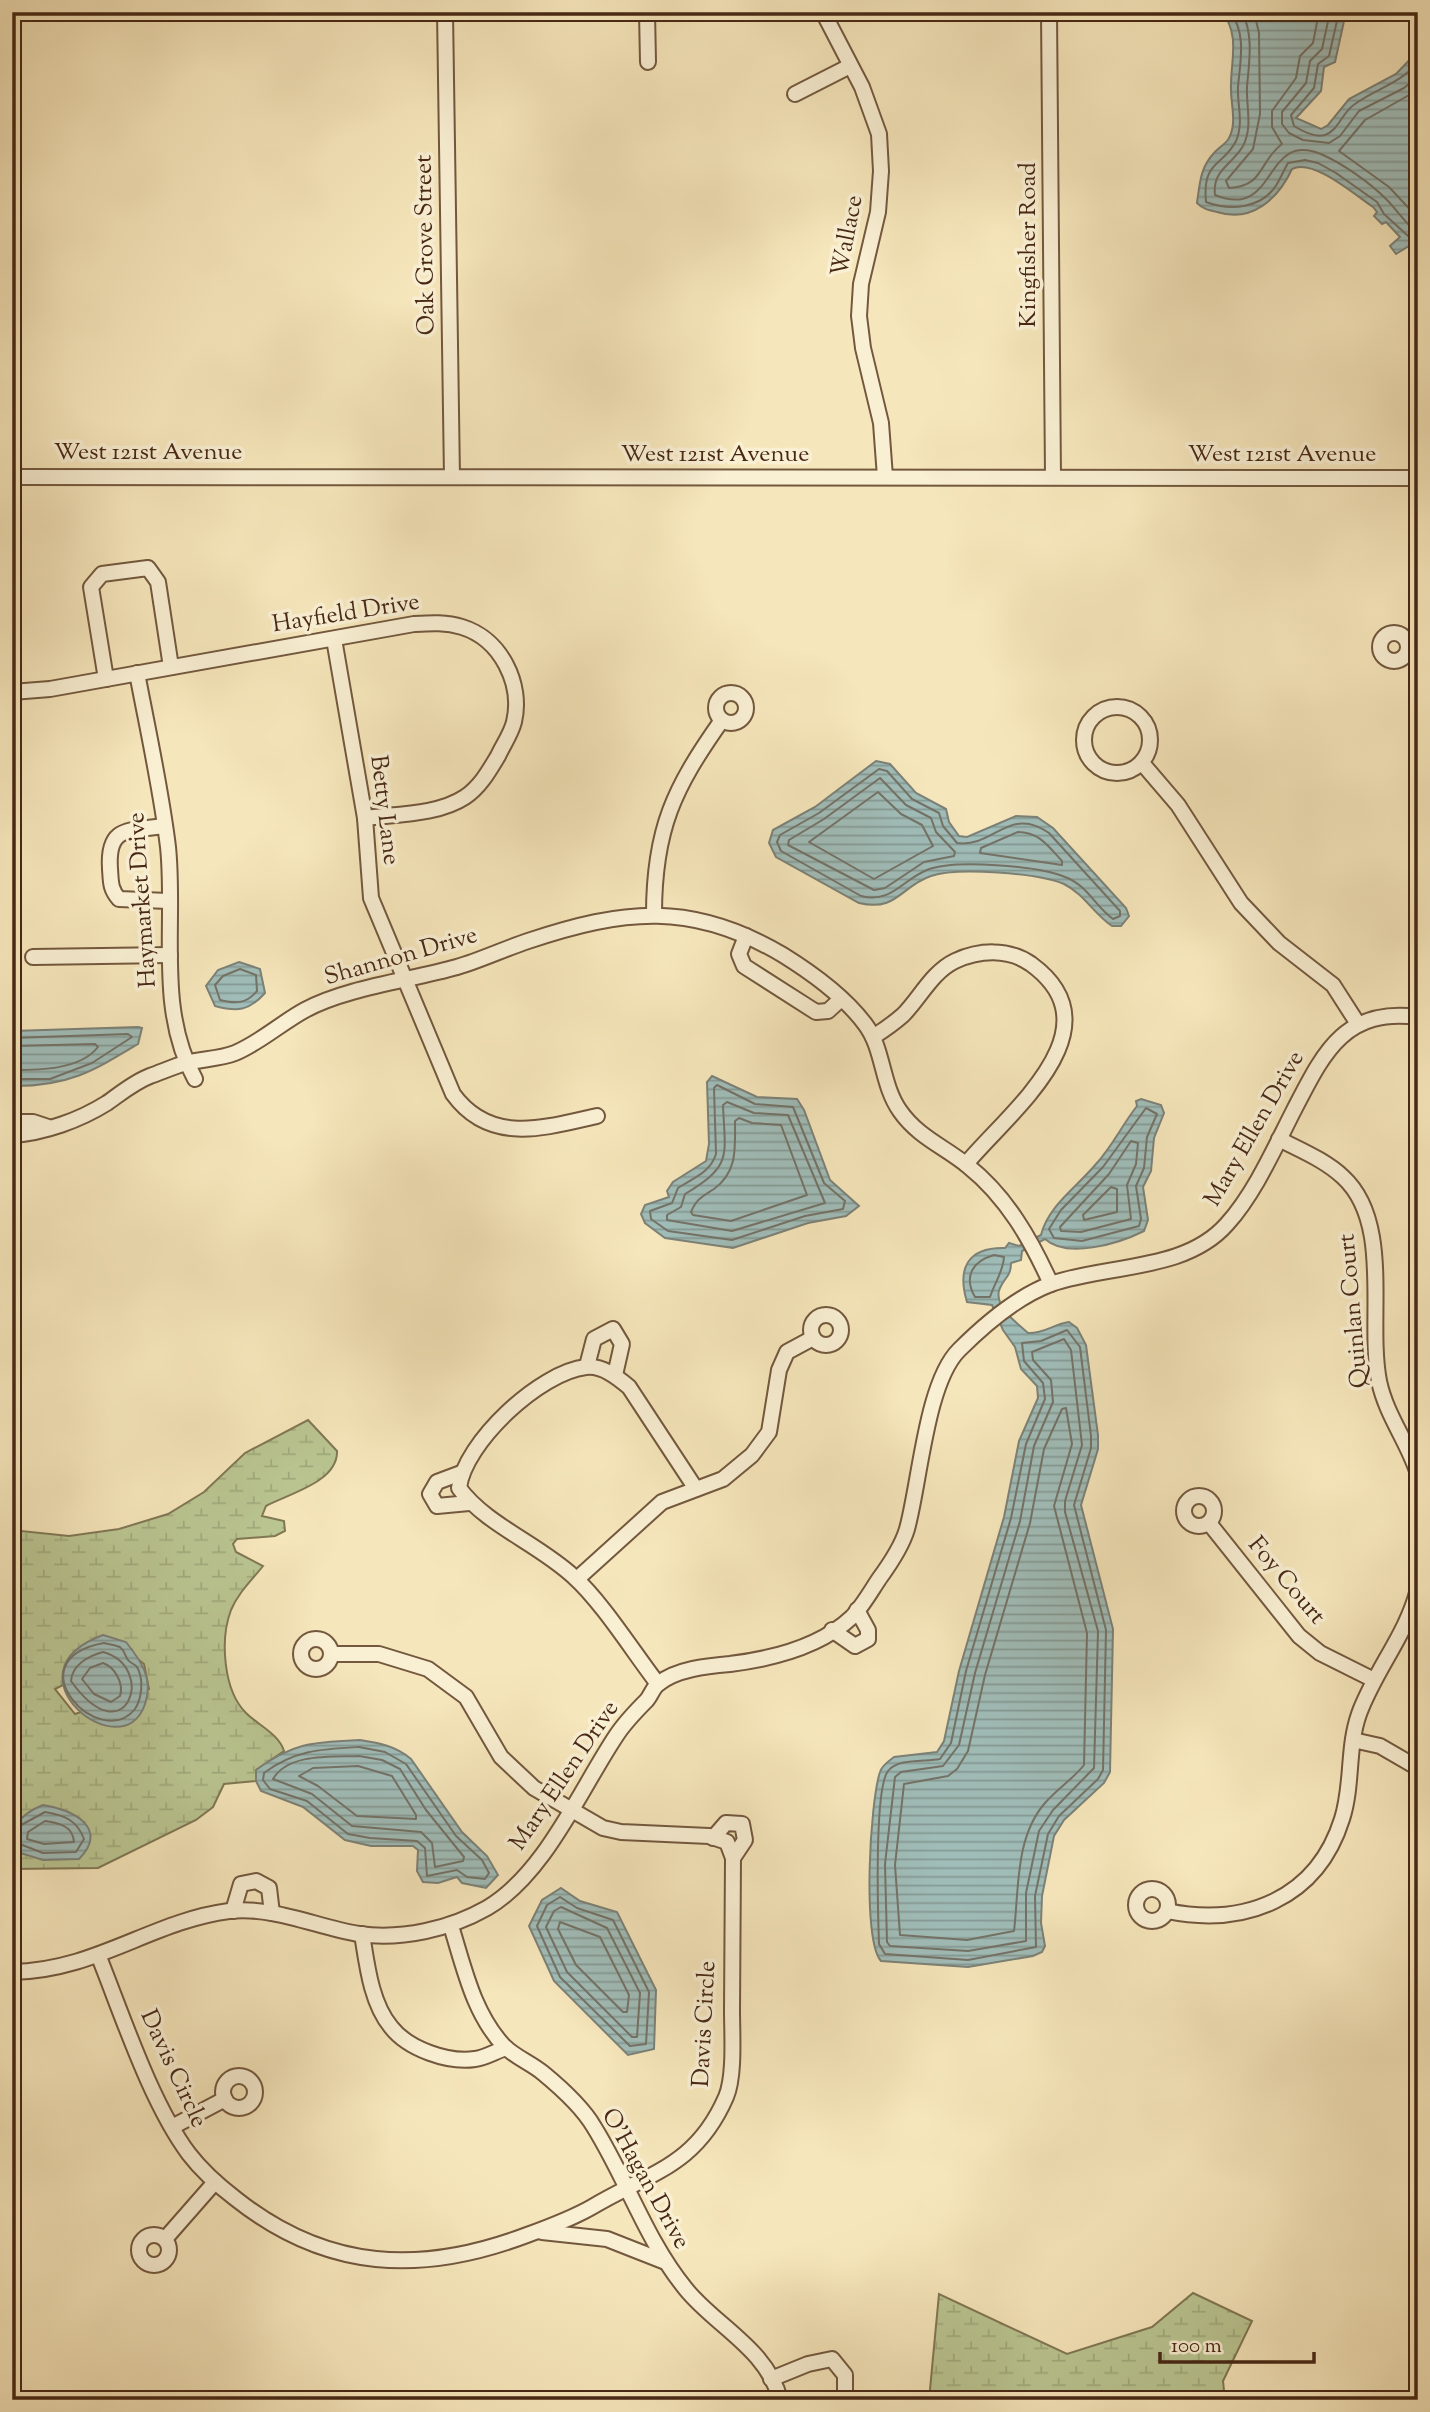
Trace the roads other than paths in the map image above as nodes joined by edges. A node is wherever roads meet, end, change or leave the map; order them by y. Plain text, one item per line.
1 (445, 12) edge
2 (647, 12) edge
3 (823, 12) edge
4 (1049, 12) edge
5 (648, 62) dead end
6 (850, 66) junction
7 (795, 94) dead end
8 (12, 477) edge
9 (452, 477) junction
10 (885, 477) junction
11 (1053, 477) junction
12 (1418, 478) edge
13 (334, 639) junction
14 (171, 667) junction
15 (137, 673) junction
16 (106, 679) junction
17 (12, 692) edge
18 (722, 720) dead end
19 (1142, 763) junction
20 (365, 818) junction
21 (164, 826) junction
22 (168, 901) junction
23 (654, 914) junction
24 (746, 936) junction
25 (170, 955) junction
26 (33, 957) dead end
27 (405, 982) junction
28 (841, 999) junction
29 (1418, 1017) edge
30 (1358, 1024) junction
31 (873, 1037) junction
32 (186, 1063) junction
33 (195, 1079) dead end
34 (597, 1116) dead end
35 (12, 1122) edge
36 (48, 1126) junction
37 (12, 1135) edge
38 (1279, 1139) junction
39 (966, 1164) junction
40 (1051, 1284) junction
41 (813, 1338) dead end
42 (587, 1366) junction
43 (615, 1375) junction
44 (461, 1473) junction
45 (1418, 1474) edge
46 (696, 1489) junction
47 (469, 1503) junction
48 (1209, 1523) dead end
49 (577, 1579) junction
50 (1417, 1597) edge
51 (857, 1610) junction
52 (832, 1630) junction
53 (332, 1654) dead end
54 (1374, 1680) junction
55 (658, 1684) junction
56 (1353, 1740) junction
57 (1418, 1768) edge
58 (571, 1811) junction
59 (720, 1840) junction
60 (733, 1858) junction
61 (233, 1911) junction
62 (1167, 1911) dead end
63 (272, 1913) junction
64 (451, 1926) junction
65 (362, 1934) junction
66 (99, 1957) junction
67 (12, 1972) edge
68 (506, 2048) junction
69 (225, 2099) dead end
70 (172, 2127) junction
71 (215, 2182) junction
72 (627, 2186) junction
73 (537, 2231) junction
74 (165, 2239) dead end
75 (663, 2261) junction
76 (771, 2379) junction
77 (780, 2400) edge
78 (845, 2400) edge

1 - 9 street, Oak Grove Street
2 - 5 street
3 - 6 street, Wallace
4 - 11 street, Kingfisher Road
6 - 7 street
6 - 10 street, Wallace
8 - 9 street, West 121st Avenue
9 - 10 street, West 121st Avenue
10 - 11 street, West 121st Avenue
11 - 12 street, West 121st Avenue
13 - 14 street, Hayfield Drive
13 - 20 street, Betty Lane
13 - 20 street, Hayfield Drive
14 - 15 street, Hayfield Drive
14 - 16 street
15 - 16 street, Hayfield Drive
15 - 21 street, Haymarket Drive
16 - 17 street, Hayfield Drive
18 - 23 street
19 - 19 street
19 - 30 street
20 - 27 street, Betty Lane
21 - 22 street, Haymarket Drive
21 - 22 street
22 - 25 street, Haymarket Drive
23 - 24 street, Shannon Drive
23 - 27 street, Shannon Drive
24 - 28 street, Shannon Drive
24 - 28 street
25 - 26 street
25 - 32 street, Haymarket Drive
27 - 32 street, Shannon Drive
27 - 34 street, Betty Lane
28 - 31 street, Shannon Drive
29 - 30 street, Mary Ellen Drive
30 - 38 street, Mary Ellen Drive
31 - 39 street, Shannon Drive
31 - 39 street
32 - 33 street, Haymarket Drive
32 - 36 street, Shannon Drive
35 - 36 street, Shannon Drive
36 - 37 street, Shannon Drive
38 - 40 street, Mary Ellen Drive
38 - 45 street, Quinlan Court
39 - 40 street, Shannon Drive
40 - 51 street, Mary Ellen Drive
41 - 46 street
42 - 43 street
42 - 43 street
42 - 44 street
43 - 46 street
44 - 47 street
44 - 47 street
46 - 49 street
47 - 49 street
48 - 54 street, Foy Court
49 - 55 street
50 - 54 street
51 - 52 street, Mary Ellen Drive
51 - 52 street
52 - 55 street, Mary Ellen Drive
53 - 58 street
54 - 56 street
55 - 58 street, Mary Ellen Drive
56 - 57 street
56 - 62 street
58 - 59 street
58 - 64 street, Mary Ellen Drive
59 - 60 street, Davis Circle
59 - 60 street
60 - 72 street, Davis Circle
61 - 63 street, Mary Ellen Drive
61 - 63 street
61 - 66 street, Mary Ellen Drive
63 - 65 street, Mary Ellen Drive
64 - 65 street, Mary Ellen Drive
64 - 68 street, O'Hagan Drive
65 - 68 street
66 - 67 street, Mary Ellen Drive
66 - 70 street, Davis Circle
68 - 72 street, O'Hagan Drive
69 - 70 street
70 - 71 street, Davis Circle
71 - 73 street, Davis Circle
71 - 74 street
72 - 73 street, Davis Circle
72 - 75 street, O'Hagan Drive
73 - 75 street, Davis Circle
75 - 76 street, O'Hagan Drive
76 - 77 street, O'Hagan Drive
76 - 78 street

